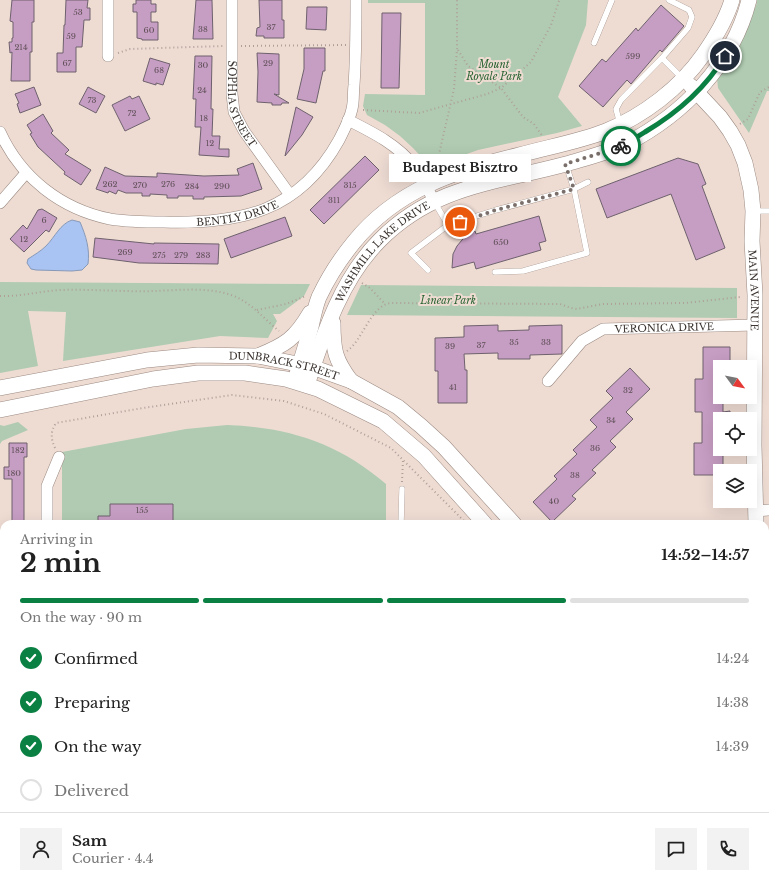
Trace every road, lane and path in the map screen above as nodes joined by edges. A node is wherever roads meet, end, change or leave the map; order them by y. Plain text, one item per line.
1 (108, 0) edge
2 (232, 0) edge
3 (356, 0) edge
4 (457, 0) edge
5 (560, 0) edge
6 (612, 0) edge
7 (669, 0) edge
8 (732, 0) edge
9 (749, 0) edge
10 (594, 43) dead end
11 (457, 49) junction
12 (108, 56) dead end
13 (662, 58) junction
14 (683, 79) junction
15 (769, 86) edge
16 (501, 88) junction
17 (697, 92) junction
18 (451, 104) junction
19 (352, 109) junction
20 (348, 120) junction
21 (620, 124) junction
22 (730, 131) junction
23 (0, 132) edge
24 (543, 138) dead end
25 (565, 164) junction
26 (436, 167) dead end
27 (26, 173) junction
28 (588, 182) dead end
29 (426, 185) junction
30 (574, 189) junction
31 (290, 195) junction
32 (434, 201) junction
33 (0, 203) edge
34 (753, 211) junction
35 (769, 211) edge
36 (448, 225) junction
37 (428, 270) dead end
38 (495, 272) dead end
39 (361, 282) dead end
40 (0, 296) edge
41 (313, 297) junction
42 (740, 297) dead end
43 (385, 304) junction
44 (257, 310) junction
45 (333, 312) junction
46 (755, 325) junction
47 (282, 334) dead end
48 (345, 352) dead end
49 (258, 356) junction
50 (306, 366) junction
51 (351, 381) junction
52 (548, 381) dead end
53 (301, 383) junction
54 (0, 388) edge
55 (0, 410) edge
56 (59, 457) joint
57 (403, 460) junction
58 (402, 489) joint
59 (760, 515) edge
60 (47, 520) edge
61 (401, 520) edge
62 (463, 520) edge
63 (481, 520) edge
64 (510, 520) edge

1 - 12 street
2 - 31 street, SOPHIA STREET
3 - 19 street, BENTLY DRIVE
4 - 11 path
5 - 16 path
6 - 10 lane
7 - 13 lane
8 - 14 street, WASHMILL LAKE DRIVE
9 - 17 street, WASHMILL LAKE DRIVE
11 - 16 path
11 - 18 path
13 - 14 lane
13 - 21 lane
14 - 17 street, MAIN AVENUE
14 - 21 street, WASHMILL LAKE DRIVE
15 - 22 path
16 - 18 path
16 - 24 path
17 - 22 street, MAIN AVENUE
17 - 25 street, WASHMILL LAKE DRIVE
18 - 19 path
18 - 26 path
19 - 20 street, BENTLY DRIVE
20 - 29 street
20 - 31 street, BENTLY DRIVE
21 - 29 street, WASHMILL LAKE DRIVE
22 - 34 street, MAIN AVENUE
23 - 27 street, BENTLY DRIVE
25 - 30 lane
25 - 32 street, WASHMILL LAKE DRIVE
27 - 31 street, BENTLY DRIVE
27 - 33 street
28 - 30 lane
29 - 32 street
29 - 41 street, WASHMILL LAKE DRIVE
30 - 36 lane
30 - 38 lane
32 - 36 lane
32 - 45 street, WASHMILL LAKE DRIVE
34 - 35 lane
34 - 46 street, MAIN AVENUE
36 - 37 lane
39 - 43 path
40 - 44 path
41 - 44 path
41 - 49 street
41 - 50 street, WASHMILL LAKE DRIVE
42 - 43 path
43 - 48 path
44 - 47 path
45 - 50 street, WASHMILL LAKE DRIVE
45 - 51 street
46 - 52 street, VERONICA DRIVE
46 - 59 street, MAIN AVENUE
49 - 50 street, DUNBRACK STREET
49 - 54 street, DUNBRACK STREET
50 - 51 street, DUNBRACK STREET
50 - 53 street, WASHMILL LAKE DRIVE
51 - 64 street, DUNBRACK STREET
53 - 55 street, DUNBRACK STREET
53 - 63 street, DUNBRACK STREET
56 - 57 path
56 - 60 street
57 - 58 path
57 - 62 path
58 - 61 lane

